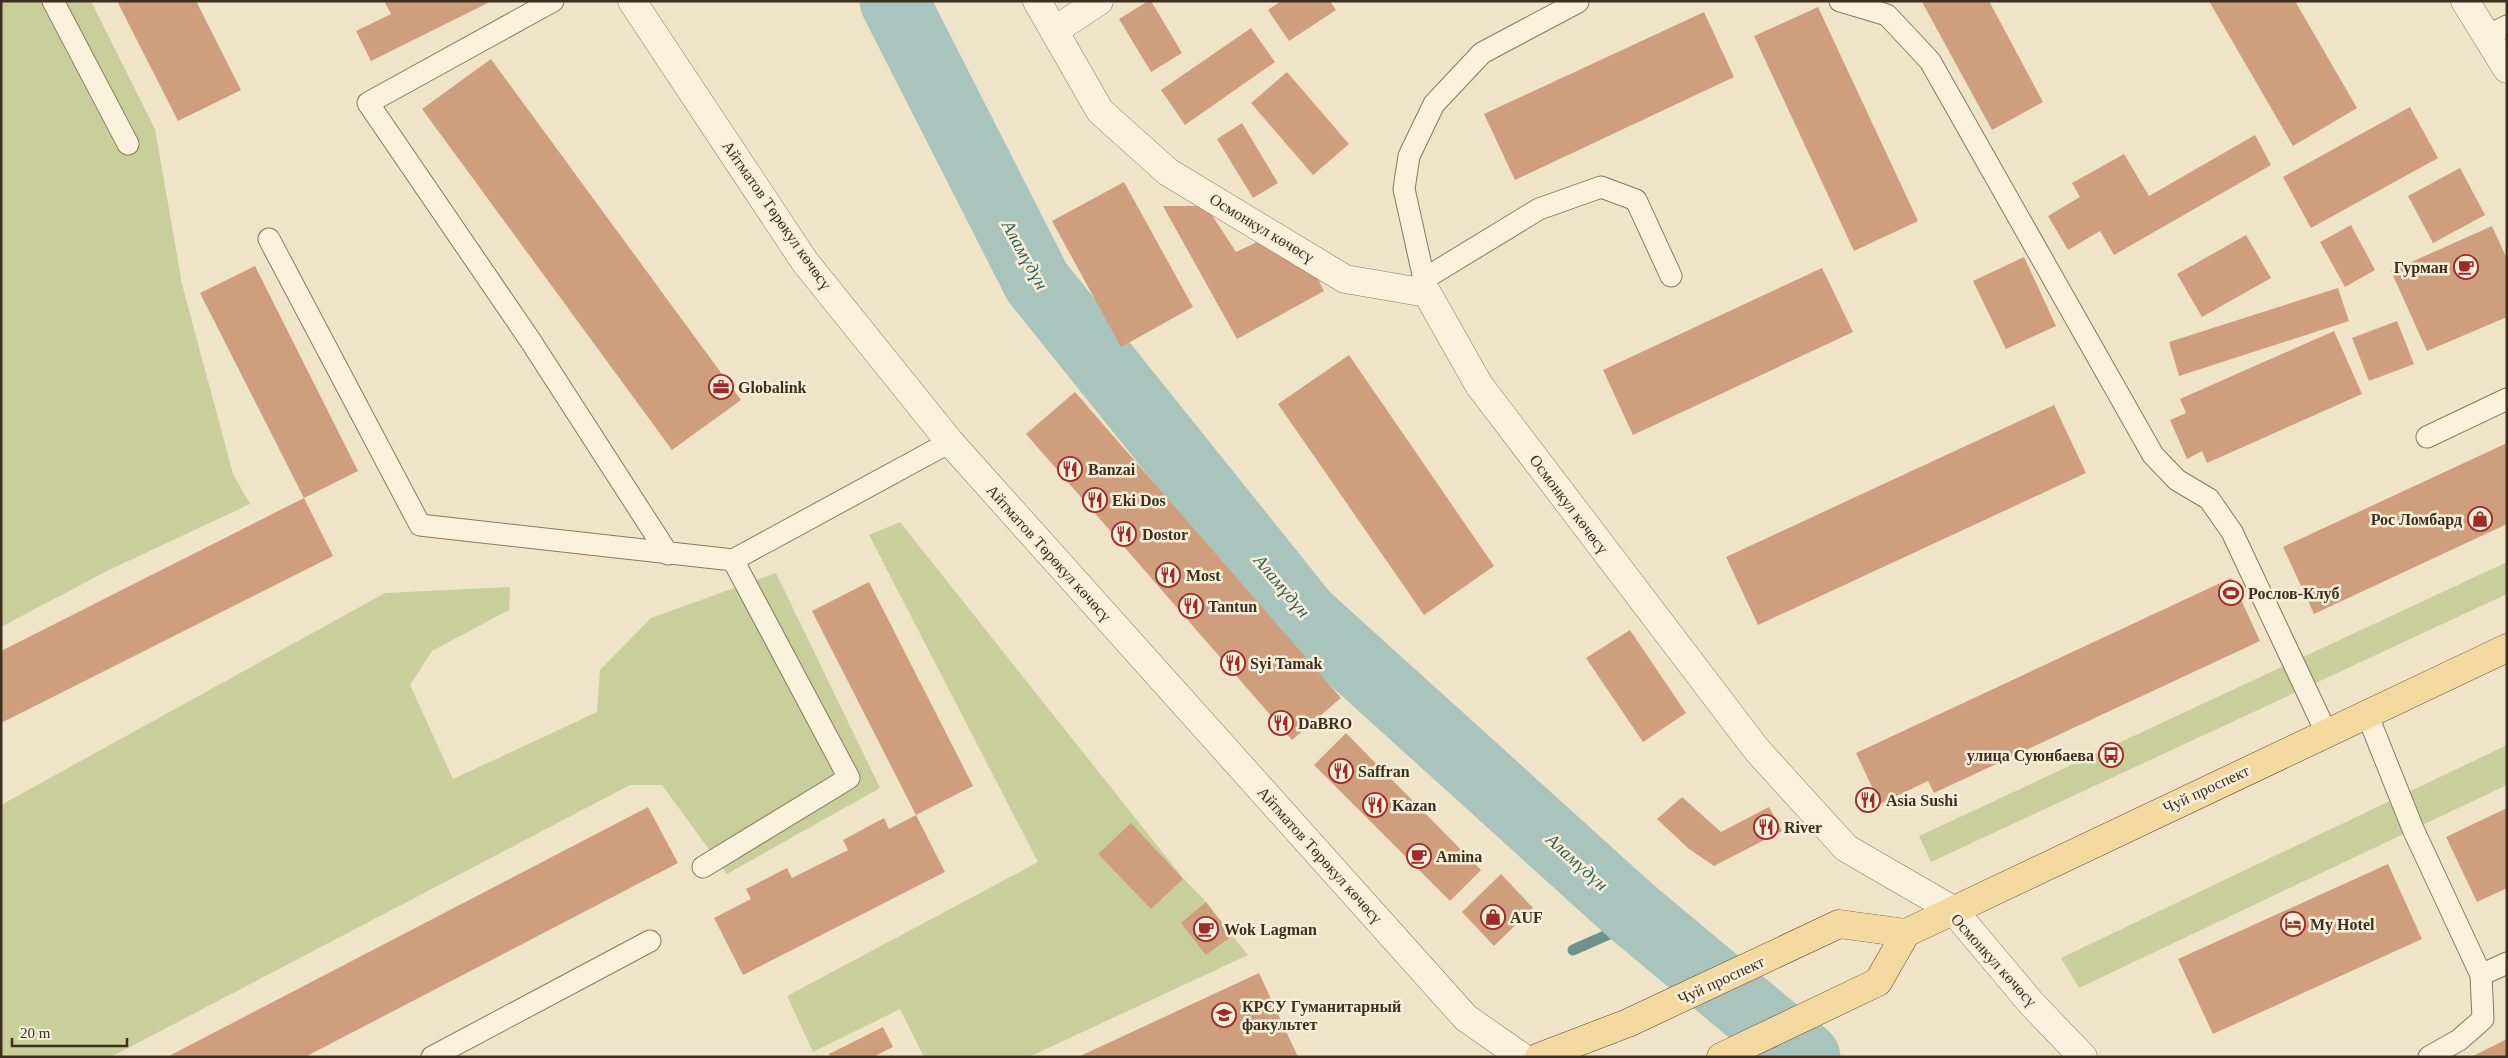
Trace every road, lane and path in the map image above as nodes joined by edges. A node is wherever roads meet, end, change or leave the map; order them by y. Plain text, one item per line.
1 (53, 1) edge
2 (553, 1) edge
3 (632, 1) edge
4 (1037, 1) edge
5 (1099, 1) edge
6 (1840, 1) edge
7 (2465, 1) edge
8 (1578, 2) edge
9 (1054, 31) junction
10 (2497, 31) edge
11 (2507, 69) edge
12 (128, 144) dead end
13 (269, 239) dead end
14 (1671, 276) dead end
15 (1425, 286) junction
16 (2507, 399) edge
17 (2427, 437) dead end
18 (950, 442) junction
19 (668, 554) junction
20 (733, 560) junction
21 (2507, 648) edge
22 (2366, 714) junction
23 (2326, 732) junction
24 (703, 867) dead end
25 (1954, 910) junction
26 (1906, 933) junction
27 (650, 941) dead end
28 (2507, 963) edge
29 (2482, 975) junction
30 (432, 1057) edge
31 (1522, 1057) edge
32 (1539, 1057) edge
33 (1721, 1057) edge
34 (2083, 1057) edge
35 (2429, 1057) edge

1 - 12 lane
2 - 19 lane
3 - 18 street, Айтматов Төрөкул көчөсү
4 - 9 street, Осмонкул көчөсү
5 - 9 street
6 - 23 lane
7 - 10 street
8 - 15 lane
9 - 15 street, Осмонкул көчөсү
10 - 11 street
13 - 19 lane
14 - 15 lane
15 - 25 street, Осмонкул көчөсү
16 - 17 lane
18 - 20 lane
18 - 31 street, Айтматов Төрөкул көчөсү
19 - 20 lane
20 - 24 lane
21 - 22 main road, Чуй проспект
22 - 23 main road, Чуй проспект
22 - 29 lane
23 - 25 main road, Чуй проспект
25 - 26 main road, Чуй проспект
25 - 34 street, Осмонкул көчөсү
26 - 32 main road, Чуй проспект
26 - 33 main road
27 - 30 lane
28 - 29 lane
29 - 35 lane

